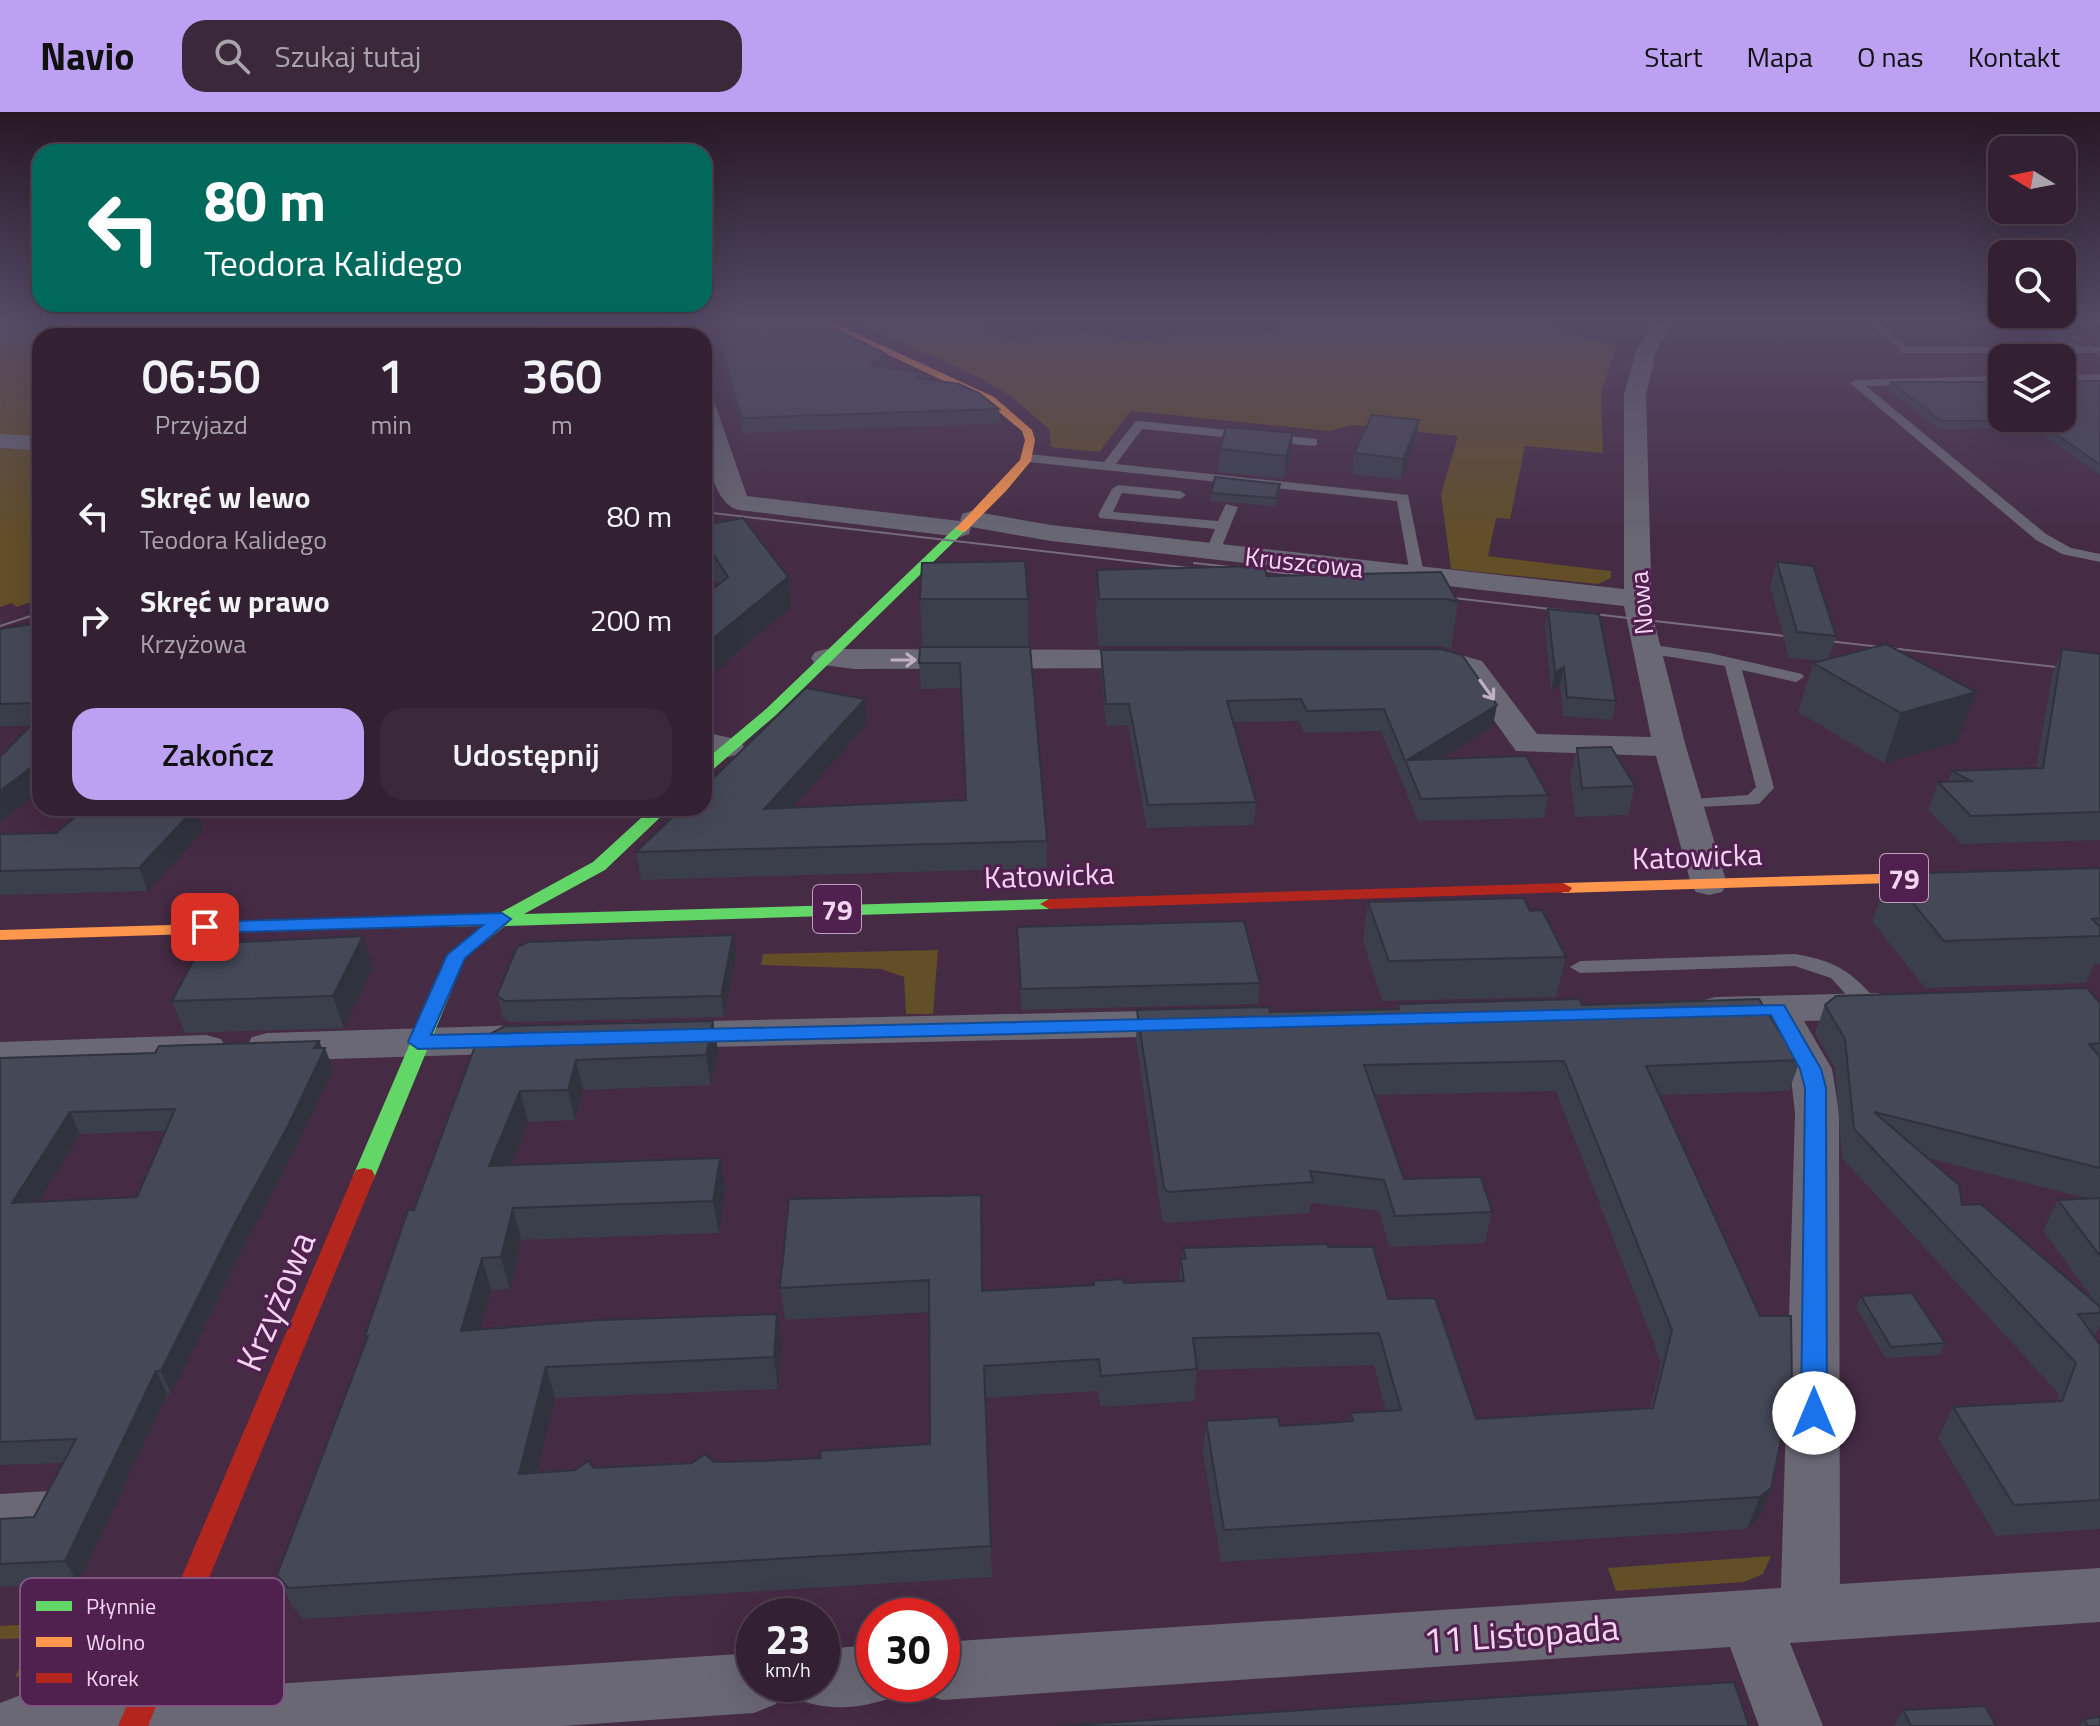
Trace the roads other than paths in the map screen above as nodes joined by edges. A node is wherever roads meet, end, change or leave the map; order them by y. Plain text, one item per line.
1 (982, 395) edge
2 (1635, 395) edge
3 (1871, 395) edge
4 (0, 441) edge
5 (1313, 442) dead end
6 (32, 443) edge
7 (712, 444) edge
8 (1029, 458) junction
9 (1108, 466) junction
10 (1180, 495) dead end
11 (712, 501) edge
12 (739, 503) junction
13 (1231, 507) edge
14 (966, 524) junction
15 (1224, 526) junction
16 (1213, 551) junction
17 (2100, 558) edge
18 (1417, 574) junction
19 (1638, 599) junction
20 (1646, 649) junction
21 (826, 658) junction
22 (1187, 659) edge
23 (1393, 659) edge
24 (1732, 663) junction
25 (1796, 677) dead end
26 (716, 744) edge
27 (1670, 747) junction
28 (1686, 804) junction
29 (653, 816) edge
30 (1963, 876) edge
31 (1709, 884) junction
32 (502, 919) junction
33 (0, 935) edge
34 (1580, 967) dead end
35 (1922, 1005) edge
36 (1869, 1006) junction
37 (1777, 1009) junction
38 (1682, 1011) edge
39 (1223, 1022) edge
40 (622, 1036) edge
41 (574, 1038) edge
42 (418, 1042) junction
43 (0, 1056) edge
44 (48, 1504) edge
45 (0, 1507) edge
46 (194, 1578) edge
47 (2100, 1595) edge
48 (1810, 1614) junction
49 (1750, 1619) junction
50 (960, 1670) edge
51 (736, 1684) edge
52 (133, 1724) edge
53 (21, 1726) edge
54 (1791, 1726) edge

1 - 8 street
2 - 19 street, Nowa
3 - 17 lane
4 - 6 street
5 - 9 lane
7 - 12 street
8 - 9 lane
8 - 14 street
9 - 18 lane
10 - 15 lane
11 - 12 street, Kruszcowa
12 - 14 street, Kruszcowa
13 - 15 lane
14 - 16 street, Kruszcowa
14 - 21 street
15 - 16 lane
16 - 18 street, Kruszcowa
18 - 19 street, Kruszcowa
19 - 20 street, Nowa
20 - 24 lane
20 - 27 street, Nowa
21 -> 22 street
21 - 26 street
23 -> 27 street
24 - 25 lane
24 - 28 lane
27 - 28 street, Nowa
28 - 31 street, Nowa
29 - 32 street, Krzyżowa
30 - 31 street, Katowicka / 79
31 - 32 street, Katowicka / 79
32 - 33 street, Katowicka / 79
32 - 42 street, Krzyżowa
34 - 36 lane
35 - 36 street
36 - 37 street
37 - 38 street
37 - 48 street
39 - 40 street
41 - 42 street
42 - 43 street
42 - 46 street, Krzyżowa
44 - 45 lane
47 - 48 street, 11 Listopada
48 - 49 street, 11 Listopada
49 - 50 street, 11 Listopada
49 - 54 street
51 - 52 street
52 - 53 street

